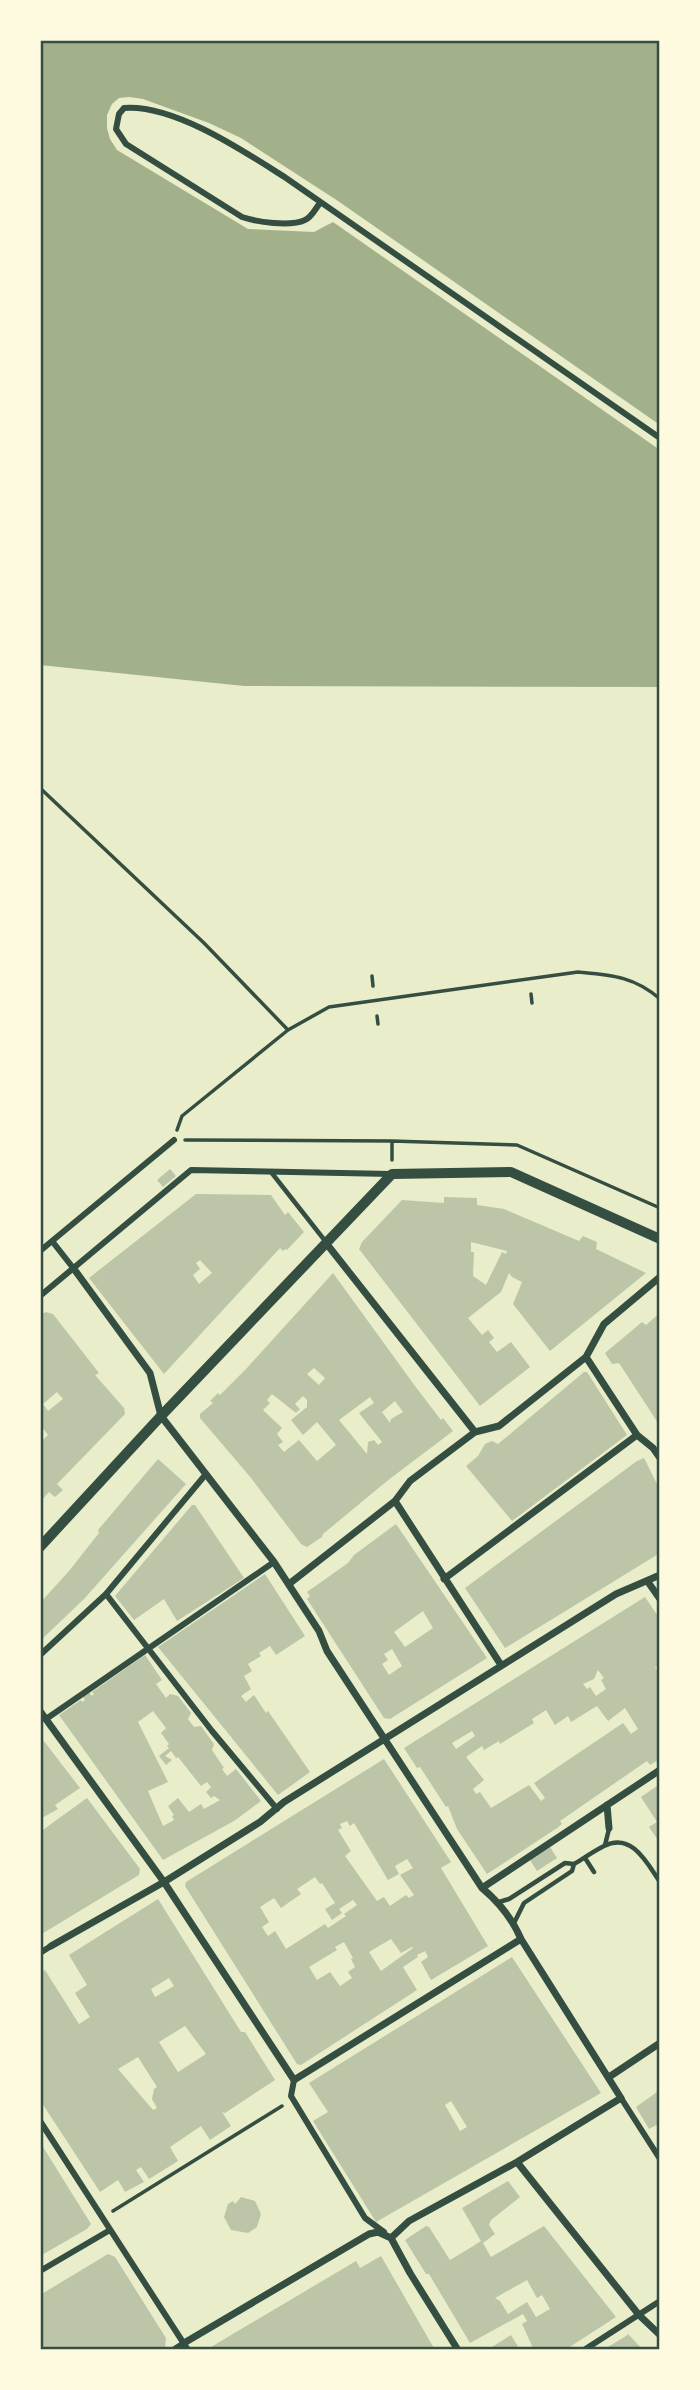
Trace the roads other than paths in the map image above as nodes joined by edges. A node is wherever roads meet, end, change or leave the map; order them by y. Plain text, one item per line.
1 (320, 203) junction
2 (660, 438) edge
3 (174, 1140) road end
4 (271, 1171) junction
5 (392, 1174) junction
6 (660, 1239) edge
7 (52, 1241) junction
8 (326, 1243) junction
9 (40, 1251) edge
10 (74, 1269) junction
11 (660, 1277) edge
12 (40, 1296) edge
13 (586, 1357) junction
14 (161, 1416) junction
15 (475, 1432) junction
16 (637, 1436) junction
17 (660, 1458) edge
18 (206, 1474) junction
19 (395, 1501) junction
20 (40, 1547) edge
21 (274, 1562) junction
22 (660, 1575) edge
23 (444, 1579) junction
24 (648, 1582) junction
25 (289, 1584) junction
26 (106, 1594) junction
27 (660, 1599) edge
28 (148, 1648) junction
29 (40, 1655) edge
30 (501, 1665) junction
31 (40, 1712) edge
32 (46, 1719) junction
33 (384, 1739) junction
34 (660, 1770) edge
35 (607, 1805) junction
36 (277, 1809) junction
37 (609, 1828) joint
38 (605, 1845) junction
39 (585, 1858) junction
40 (574, 1864) junction
41 (594, 1872) dead end
42 (164, 1882) junction
43 (660, 1882) edge
44 (482, 1888) junction
45 (499, 1902) junction
46 (514, 1924) junction
47 (521, 1939) junction
48 (51, 1946) joint
49 (40, 1953) edge
50 (660, 2043) edge
51 (610, 2077) junction
52 (294, 2080) junction
53 (621, 2098) junction
54 (40, 2121) edge
55 (660, 2160) edge
56 (517, 2162) junction
57 (110, 2230) junction
58 (391, 2238) junction
59 (40, 2271) edge
60 (660, 2301) edge
61 (639, 2315) junction
62 (660, 2335) edge
63 (186, 2347) edge
64 (173, 2350) edge
65 (458, 2350) edge
66 (584, 2350) edge

1 - 1 street
1 - 2 street
3 - 7 street
4 - 5 street
4 - 8 lane
4 - 10 street
5 - 6 street
5 - 8 street
7 - 9 street
7 - 10 street
8 - 14 street
8 - 15 street
10 - 12 street
10 - 14 street
11 - 13 street
13 - 15 street
13 - 16 street
14 - 18 street
14 - 20 street
15 - 19 street
16 - 17 street
16 - 23 street
18 - 21 street
18 - 26 street
19 - 23 street
19 - 25 street
21 - 25 street
21 - 28 street
22 - 24 street
23 - 30 street
24 - 27 street
24 - 30 street
25 - 33 street
26 - 28 street
26 - 29 street
28 - 32 street
28 - 36 street
30 - 33 street
31 - 32 street
32 - 42 street
33 - 36 street
33 - 44 street
34 - 35 street
35 - 37 street
35 - 44 street
36 - 42 street
37 - 38 lane
38 - 39 lane
38 - 43 lane
39 - 40 lane
39 - 41 lane
40 - 45 lane
40 - 46 lane
42 - 48 street
42 - 52 street
44 - 45 street
45 - 46 street
46 - 47 street
47 - 51 street
47 - 52 street
48 - 49 street
50 - 51 street
51 - 53 street
52 - 58 street
53 - 55 street
53 - 56 street
54 - 57 street
56 - 58 street
56 - 61 street
57 - 59 street
57 - 63 street
58 - 63 street
58 - 65 street
60 - 61 street
61 - 62 street
61 - 66 street
63 - 64 street

